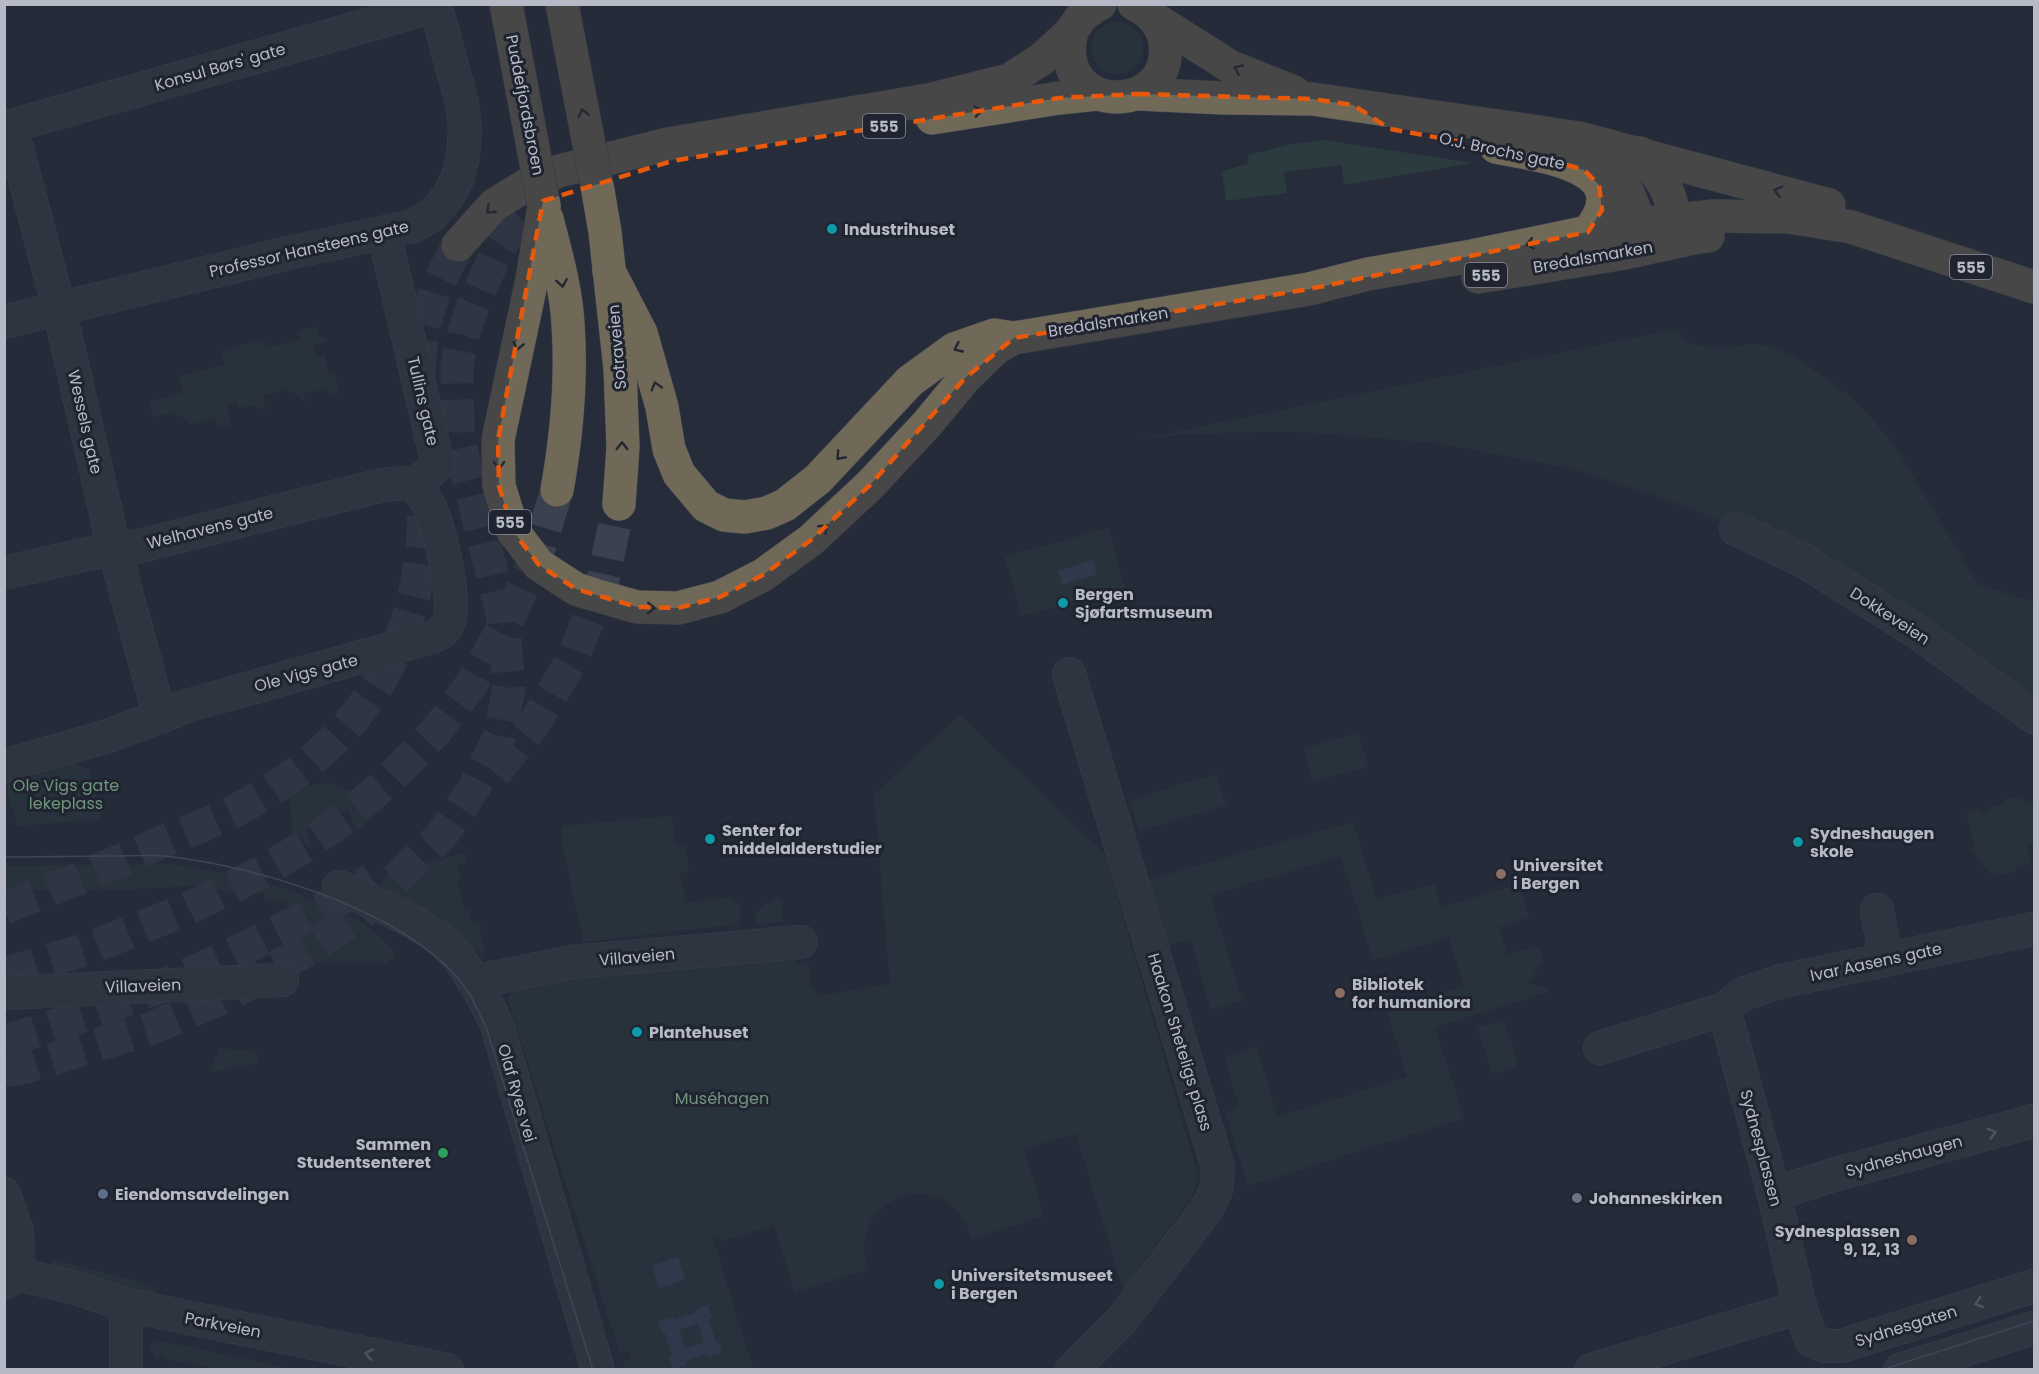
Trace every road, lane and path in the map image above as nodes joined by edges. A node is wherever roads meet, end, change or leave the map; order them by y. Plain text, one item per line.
1 (506, 4) edge
2 (562, 4) edge
3 (1100, 4) edge
4 (435, 5) edge
5 (1144, 12) edge
6 (1072, 31) junction
7 (1097, 94) junction
8 (1138, 94) junction
9 (1312, 99) junction
10 (1353, 105) junction
11 (8, 127) edge
12 (1514, 130) junction
13 (1640, 153) junction
14 (540, 205) junction
15 (1658, 229) junction
16 (1588, 232) junction
17 (384, 233) junction
18 (459, 245) tunnel mouth
19 (1907, 246) junction
20 (609, 272) junction
21 (2034, 287) edge
22 (1309, 289) junction
23 (59, 308) junction
24 (4, 322) edge
25 (1014, 338) junction
26 (414, 485) junction
27 (557, 490) tunnel mouth
28 (619, 504) tunnel mouth
29 (1736, 528) dead end
30 (114, 548) junction
31 (4, 573) edge
32 (1069, 674) dead end
33 (160, 717) junction
34 (2034, 717) edge
35 (4, 742) edge
36 (4, 766) edge
37 (339, 887) dead end
38 (1877, 910) dead end
39 (2034, 929) edge
40 (801, 942) dead end
41 (1886, 960) junction
42 (282, 980) dead end
43 (474, 982) junction
44 (4, 993) edge
45 (1724, 1010) junction
46 (1600, 1048) dead end
47 (2034, 1121) edge
48 (4, 1194) edge
49 (1774, 1194) junction
50 (11, 1279) edge
51 (2034, 1286) edge
52 (126, 1305) junction
53 (1800, 1307) junction
54 (2034, 1328) edge
55 (1983, 1358) edge
56 (1651, 1362) edge
57 (126, 1370) edge
58 (447, 1370) edge
59 (598, 1370) edge
60 (1072, 1370) edge
61 (1591, 1370) edge
62 (1900, 1370) edge

1 - 14 highway, Puddefjordsbroen / 555, bridge
20 -> 2 highway, Sotraveien / 555, bridge
3 - 6 highway, 555
4 - 11 street, Konsul Børs' gate
4 - 17 street, Professor Hansteens gate
5 - 8 highway, 555
9 -> 5 highway, O.J. Brochs gate / 555
6 - 7 highway
6 -> 18 highway, 555
7 - 8 highway, 555
14 -> 7 highway, 555
8 - 9 highway, O.J. Brochs gate / 555
9 - 10 highway, O.J. Brochs gate / 555
10 - 12 highway, O.J. Brochs gate / 555
10 - 16 highway, O.J. Brochs gate / 555
11 - 23 street, Wessels gate
12 - 13 highway, O.J. Brochs gate / 555
12 - 15 highway, O.J. Brochs gate / 555
13 - 15 highway
19 -> 13 highway, O.J. Brochs gate / 555
14 -> 25 highway, 555
14 -> 27 highway, 555
15 - 16 highway, Bredalsmarken / 555
15 - 19 highway, 555
15 - 22 highway, Bredalsmarken / 555
16 -> 22 highway, Bredalsmarken / 555
17 - 23 street, Professor Hansteens gate
17 - 26 street, Tullins gate
19 - 21 highway, 555
25 -> 20 highway, 555
28 -> 20 highway, Sotraveien / 555
22 - 25 highway, Bredalsmarken / 555
23 - 24 street, Professor Hansteens gate
23 - 30 street, Wessels gate
26 - 30 street, Welhavens gate
26 - 33 street, Ole Vigs gate
29 - 34 street, Dokkeveien
30 - 31 street, Welhavens gate
30 - 33 street, Wessels gate
32 - 60 street, Haakon Sheteligs plass
33 - 35 street, Ole Vigs gate
33 - 36 street, Ole Vigs gate
37 - 43 street, Olaf Ryes vei
38 - 41 street
39 - 41 street, Ivar Aasens gate
40 - 43 street, Villaveien
41 - 45 street, Ivar Aasens gate
42 - 44 street, Villaveien
43 - 59 street, Olaf Ryes vei
45 - 46 street
45 - 49 street, Sydnesplassen
49 -> 47 street, Sydneshaugen
48 - 50 street
49 - 53 street, Sydnesplassen
50 - 52 street, Parkveien
51 -> 53 street, Sydnesgaten
52 - 57 street
58 -> 52 street, Parkveien
53 - 56 street
54 - 55 street
55 - 62 street
56 - 61 street

